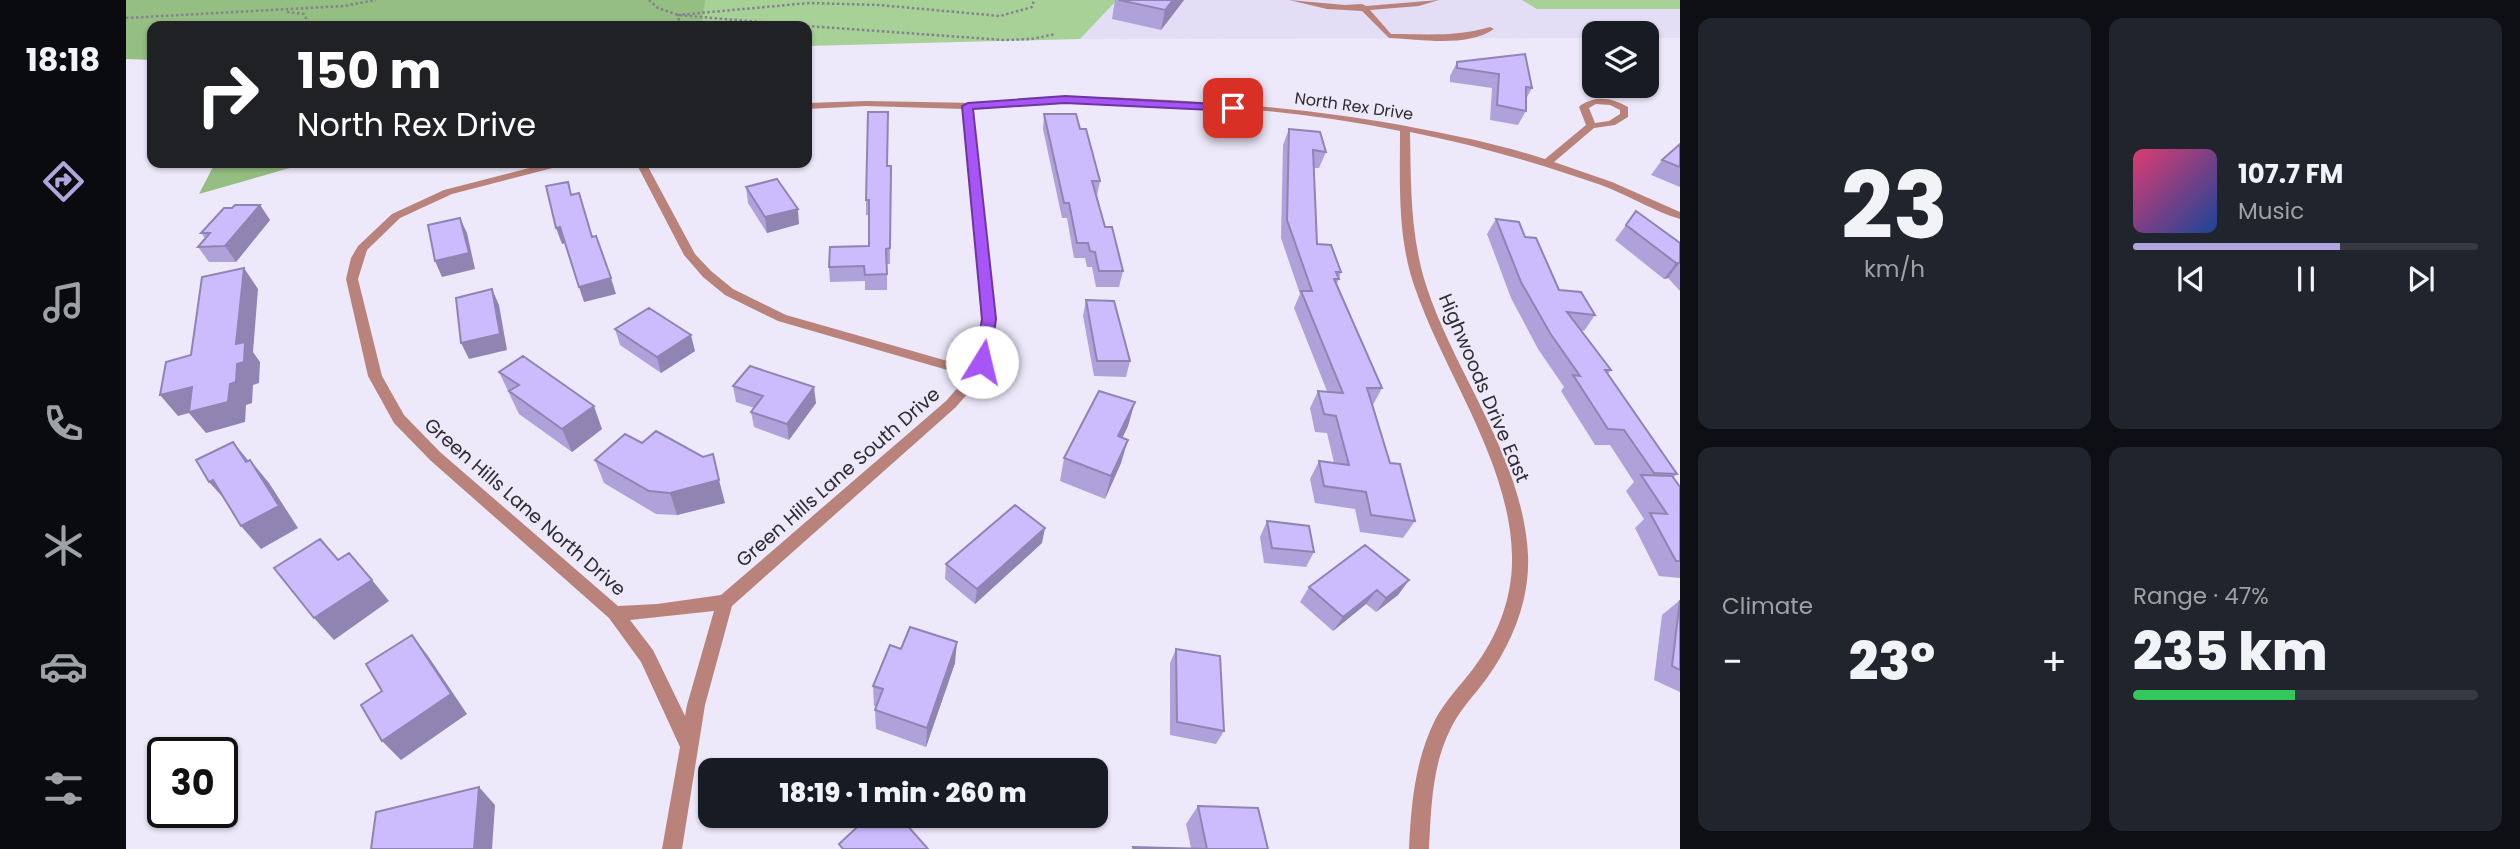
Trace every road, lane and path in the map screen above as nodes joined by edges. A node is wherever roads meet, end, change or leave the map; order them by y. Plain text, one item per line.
1 (376, 0) edge
2 (649, 0) edge
3 (1034, 0) edge
4 (1293, 0) edge
5 (1436, 0) edge
6 (1362, 6) junction
7 (273, 11) junction
8 (678, 15) junction
9 (126, 18) edge
10 (308, 21) edge
11 (679, 21) edge
12 (748, 21) edge
13 (812, 26) edge
14 (1490, 29) dead end
15 (1056, 34) dead end
16 (812, 106) edge
17 (968, 106) junction
18 (1591, 126) dead end
19 (1405, 129) junction
20 (1548, 163) junction
21 (541, 168) edge
22 (643, 168) edge
23 (1680, 216) edge
24 (976, 374) junction
25 (725, 602) junction
26 (615, 613) junction
27 (688, 747) junction
28 (672, 849) edge
29 (1419, 849) edge

1 - 7 path
2 - 8 path
3 - 8 path
4 - 6 street
5 - 6 street
6 - 14 street
7 - 9 path
7 - 10 path
8 - 11 path
8 - 12 path
13 - 15 path
16 - 17 street, North Rex Drive
17 - 19 street, North Rex Drive
17 - 24 street, Green Hills Lane South Drive
18 - 20 street
19 - 20 street, North Rex Drive
19 - 29 street, Highwoods Drive East
20 - 23 street, North Rex Drive
21 - 26 street, Green Hills Lane North Drive
22 - 24 street
24 - 25 street, Green Hills Lane South Drive
25 - 26 street
25 - 27 street
26 - 27 street, Green Hills Lane North Drive
27 - 28 street

